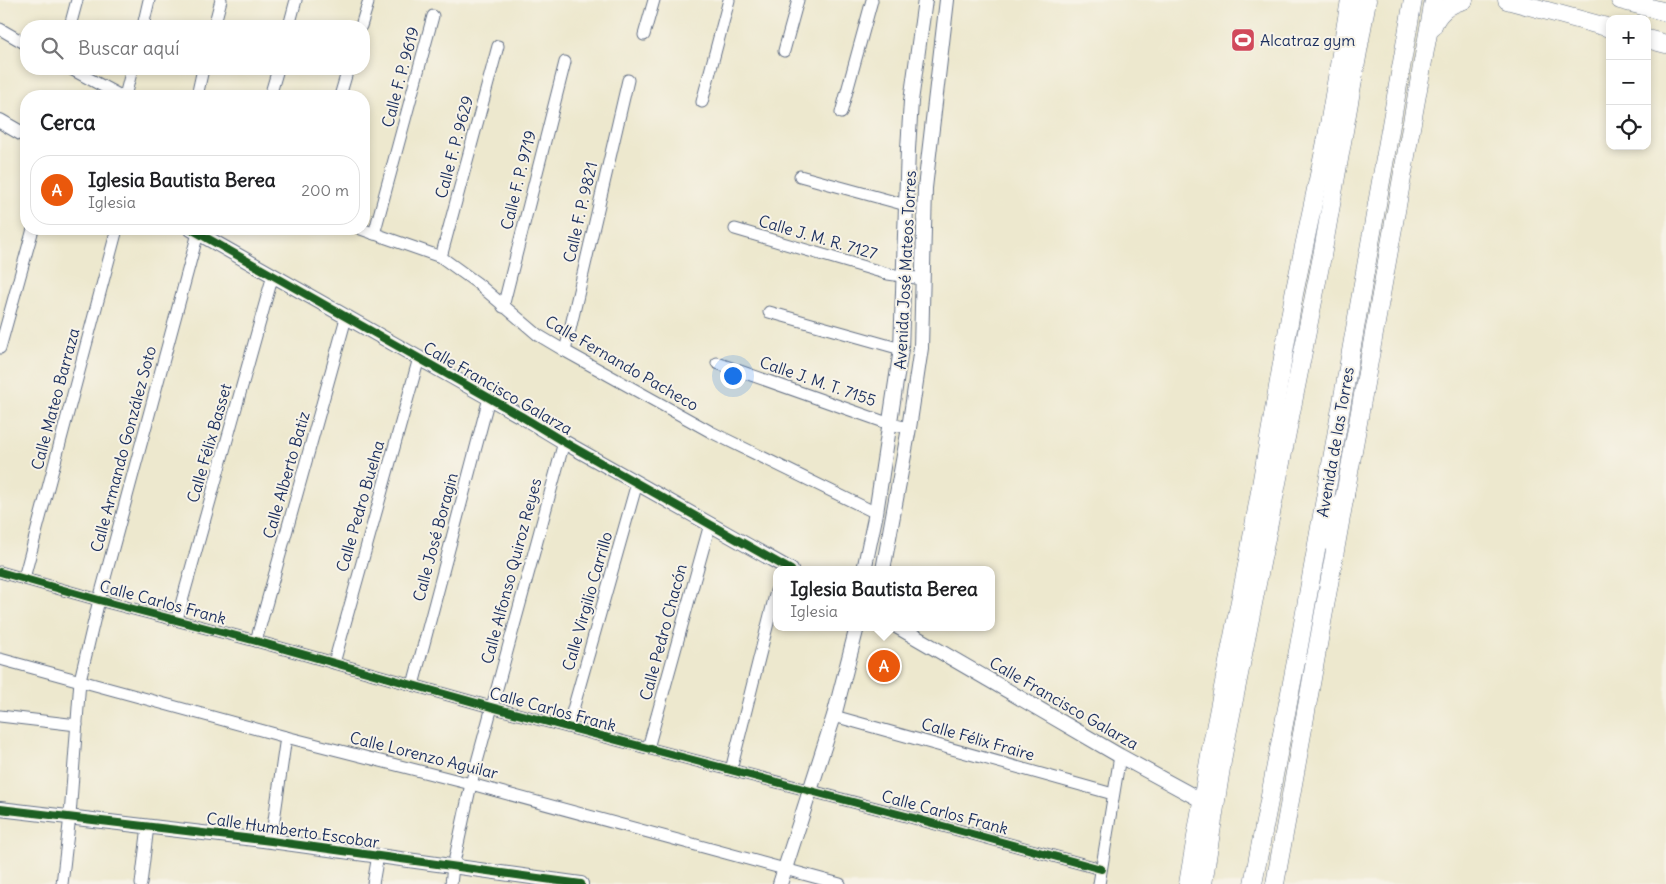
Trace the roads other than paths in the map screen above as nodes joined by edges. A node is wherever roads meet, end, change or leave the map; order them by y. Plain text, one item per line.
1 (77, 0) edge
2 (149, 0) edge
3 (221, 0) edge
4 (296, 0) edge
5 (654, 0) edge
6 (729, 0) edge
7 (798, 0) edge
8 (872, 0) edge
9 (925, 0) edge
10 (947, 0) edge
11 (1344, 0) edge
12 (1350, 0) edge
13 (1367, 0) edge
14 (1414, 0) edge
15 (1434, 0) edge
16 (1464, 0) edge
17 (1507, 0) edge
18 (1620, 0) edge
19 (368, 3) dead end
20 (1666, 12) edge
21 (433, 16) dead end
22 (72, 20) edge
23 (144, 20) edge
24 (216, 20) edge
25 (291, 20) edge
26 (363, 20) edge
27 (1606, 27) edge
28 (0, 29) edge
29 (644, 35) dead end
30 (1343, 38) junction
31 (1651, 40) edge
32 (20, 41) edge
33 (1666, 44) edge
34 (498, 46) dead end
35 (1424, 50) junction
36 (784, 51) dead end
37 (565, 62) dead end
38 (82, 75) edge
39 (130, 75) edge
40 (202, 75) edge
41 (276, 75) edge
42 (346, 75) edge
43 (628, 80) dead end
44 (110, 90) edge
45 (127, 90) edge
46 (198, 90) edge
47 (272, 90) edge
48 (342, 90) edge
49 (702, 102) dead end
50 (841, 113) dead end
51 (0, 121) edge
52 (20, 133) edge
53 (800, 176) dead end
54 (906, 205) junction
55 (735, 229) dead end
56 (370, 232) edge
57 (374, 234) junction
58 (31, 235) edge
59 (115, 235) edge
60 (194, 235) edge
61 (202, 235) edge
62 (441, 257) junction
63 (273, 275) junction
64 (904, 277) junction
65 (923, 279) junction
66 (504, 307) junction
67 (769, 312) dead end
68 (346, 318) junction
69 (0, 348) edge
70 (901, 349) junction
71 (565, 351) junction
72 (419, 358) junction
73 (717, 363) dead end
74 (895, 388) junction
75 (914, 391) junction
76 (489, 398) junction
77 (890, 424) junction
78 (909, 428) junction
79 (564, 442) junction
80 (637, 483) junction
81 (1345, 496) junction
82 (876, 513) junction
83 (710, 524) junction
84 (1314, 560) junction
85 (782, 566) edge
86 (865, 566) edge
87 (885, 566) edge
88 (0, 572) edge
89 (24, 578) junction
90 (99, 600) junction
91 (773, 602) edge
92 (177, 619) junction
93 (857, 631) edge
94 (905, 631) edge
95 (256, 641) junction
96 (0, 659) edge
97 (334, 663) junction
98 (80, 680) junction
99 (413, 685) junction
100 (491, 706) junction
101 (0, 716) edge
102 (834, 716) junction
103 (77, 726) junction
104 (568, 727) junction
105 (286, 737) junction
106 (648, 748) junction
107 (1120, 756) junction
108 (731, 770) junction
109 (471, 784) junction
110 (809, 791) junction
111 (1113, 794) junction
112 (1209, 804) junction
113 (0, 809) edge
114 (70, 816) junction
115 (148, 826) junction
116 (271, 841) junction
117 (378, 855) junction
118 (453, 867) junction
119 (785, 869) junction
120 (1101, 869) junction
121 (528, 880) edge
122 (62, 884) edge
123 (142, 884) edge
124 (373, 884) edge
125 (451, 884) edge
126 (582, 884) edge
127 (780, 884) edge
128 (840, 884) edge
129 (1099, 884) edge
130 (1188, 884) edge
131 (1203, 884) edge
132 (1253, 884) edge
133 (1274, 884) edge

1 - 22 street
2 - 23 street
3 - 24 street
4 - 25 street
5 - 29 street
6 - 49 street
7 - 36 street
8 - 50 street
9 - 54 street, Avenida José Mateos Torres
10 - 65 street, Avenida José Mateos Torres
11 - 30 main road
12 - 30 main road
13 - 112 main road
14 - 84 main road, Avenida de las Torres
15 - 35 main road
16 - 35 main road
17 - 27 main road
18 - 20 main road
19 - 26 street
21 - 57 street, Calle F. P. 9619
28 - 32 street
30 - 112 main road
31 - 33 main road
34 - 62 street, Calle F. P. 9629
35 - 81 main road
37 - 66 street, Calle F. P. 9719
38 - 44 street
39 - 45 street
40 - 46 street
41 - 47 street
42 - 48 street
43 - 71 street, Calle F. P. 9821
51 - 52 street
53 - 54 street
54 - 64 street, Avenida José Mateos Torres
55 - 64 street, Calle J. M. R. 7127
56 - 57 street, Calle Fernando Pacheco
57 - 62 street, Calle Fernando Pacheco
58 - 69 street
59 - 89 street, Calle Mateo Barraza
60 - 90 street, Calle Armando González Soto
61 - 63 street, Calle Francisco Galarza
62 - 66 street, Calle Fernando Pacheco
63 - 68 street, Calle Francisco Galarza
63 - 92 street, Calle Félix Basset
64 - 65 street, Calle J. M. R. 7127
64 - 70 street, Avenida José Mateos Torres
65 - 75 street, Avenida José Mateos Torres
66 - 71 street, Calle Fernando Pacheco
67 - 70 street
68 - 72 street, Calle Francisco Galarza
68 - 95 street, Calle Alberto Batiz
70 - 74 street, Avenida José Mateos Torres
71 - 82 street, Calle Fernando Pacheco
72 - 76 street, Calle Francisco Galarza
72 - 97 street, Calle Pedro Buelna
73 - 77 street, Calle J. M. T. 7155
74 - 75 street
74 - 77 street, Avenida José Mateos Torres
75 - 78 street, Avenida José Mateos Torres
76 - 79 street, Calle Francisco Galarza
76 - 99 street, Calle José Boragin
77 - 78 street, Calle J. M. T. 7155
77 - 82 street, Avenida José Mateos Torres
78 - 87 street, Avenida José Mateos Torres
79 - 80 street, Calle Francisco Galarza
79 - 100 street, Calle Alfonso Quiroz Reyes
80 - 83 street, Calle Francisco Galarza
80 - 104 street, Calle Virgilio Carrillo
81 - 84 main road
81 - 133 main road
82 - 86 street, Avenida José Mateos Torres
83 - 85 street, Calle Francisco Galarza
83 - 106 street, Calle Pedro Chacón
84 - 132 main road, Avenida de las Torres
88 - 89 street, Calle Carlos Frank
89 - 90 street, Calle Carlos Frank
90 - 92 street, Calle Carlos Frank
90 - 98 street, Calle Armando González Soto
91 - 108 street
92 - 95 street, Calle Carlos Frank
93 - 102 street
94 - 107 street, Calle Francisco Galarza
95 - 97 street, Calle Carlos Frank
96 - 98 street, Calle Lorenzo Aguilar
97 - 99 street, Calle Carlos Frank
98 - 103 street, Calle Armando González Soto
98 - 105 street, Calle Lorenzo Aguilar
99 - 100 street, Calle Carlos Frank
100 - 104 street, Calle Carlos Frank
100 - 109 street, Calle Alfonso Quiroz Reyes
101 - 103 street
102 - 110 street
102 - 111 street, Calle Félix Fraire
103 - 114 street, Calle Armando González Soto
104 - 106 street, Calle Carlos Frank
105 - 109 street, Calle Lorenzo Aguilar
105 - 116 street
106 - 108 street, Calle Carlos Frank
107 - 111 street
107 - 112 street, Calle Francisco Galarza
108 - 110 street, Calle Carlos Frank
109 - 118 street, Calle Alfonso Quiroz Reyes
109 - 119 street, Calle Lorenzo Aguilar
110 - 119 street
110 - 120 street, Calle Carlos Frank
111 - 120 street
112 - 130 main road
112 - 131 main road
113 - 114 street, Calle Humberto Escobar
114 - 115 street, Calle Humberto Escobar
114 - 122 street, Calle Armando González Soto
115 - 116 street, Calle Humberto Escobar
115 - 123 street
116 - 117 street, Calle Humberto Escobar
117 - 118 street, Calle Humberto Escobar
117 - 124 street
118 - 121 street, Calle Humberto Escobar
118 - 125 street, Calle Alfonso Quiroz Reyes
119 - 127 street
119 - 128 street, Calle Lorenzo Aguilar
120 - 129 street
121 - 126 street, Calle Humberto Escobar

